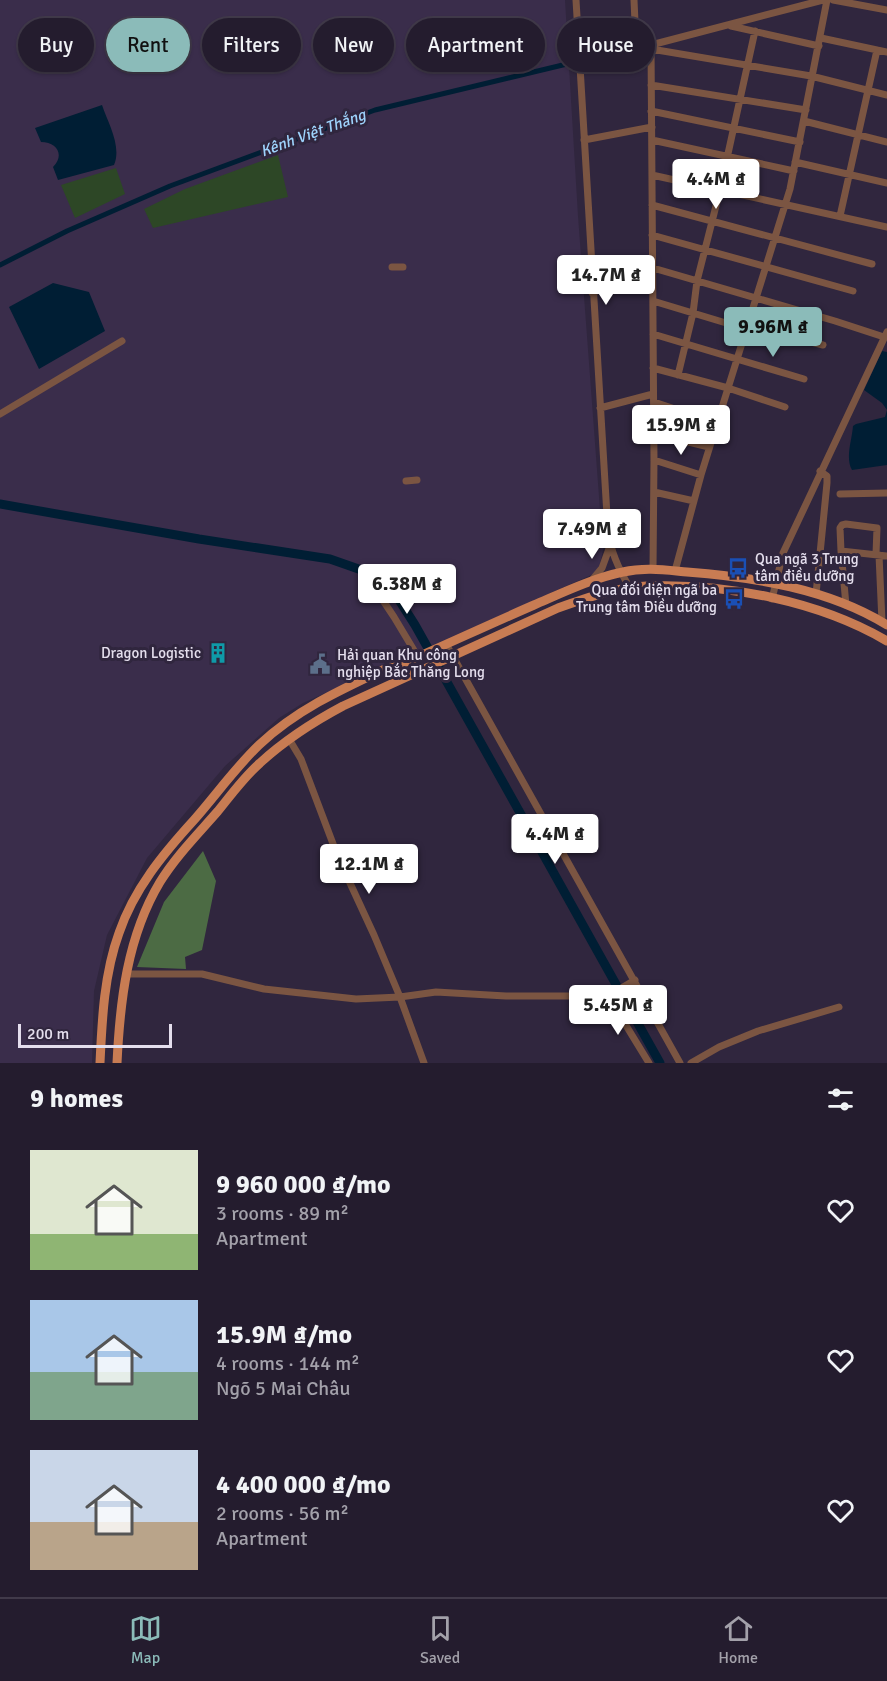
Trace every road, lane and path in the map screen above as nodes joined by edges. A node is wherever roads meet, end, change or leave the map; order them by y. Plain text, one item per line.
1 (576, 0) edge
2 (634, 0) edge
3 (825, 0) edge
4 (833, 0) edge
5 (887, 10) edge
6 (577, 18) edge
7 (635, 18) edge
8 (728, 25) junction
9 (755, 31) junction
10 (820, 42) junction
11 (655, 44) edge
12 (655, 50) edge
13 (877, 50) junction
14 (887, 52) edge
15 (747, 65) junction
16 (579, 72) edge
17 (651, 72) edge
18 (811, 76) junction
19 (651, 85) junction
20 (869, 90) junction
21 (887, 95) edge
22 (739, 99) junction
23 (651, 111) junction
24 (806, 111) junction
25 (804, 122) junction
26 (652, 127) junction
27 (732, 128) junction
28 (858, 135) junction
29 (584, 140) junction
30 (652, 140) junction
31 (800, 142) junction
32 (887, 142) edge
33 (726, 156) junction
34 (795, 162) junction
35 (794, 171) junction
36 (849, 174) junction
37 (652, 175) junction
38 (887, 183) edge
39 (720, 190) junction
40 (785, 204) junction
41 (652, 205) junction
42 (840, 216) junction
43 (711, 221) junction
44 (887, 227) edge
45 (652, 235) junction
46 (775, 237) junction
47 (705, 250) junction
48 (872, 264) dead end
49 (392, 267) dead end
50 (403, 267) dead end
51 (652, 268) junction
52 (765, 268) junction
53 (697, 281) junction
54 (853, 291) dead end
55 (592, 293) junction
56 (756, 298) junction
57 (653, 301) junction
58 (693, 313) junction
59 (747, 327) junction
60 (653, 334) junction
61 (886, 334) edge
62 (122, 341) dead end
63 (686, 344) junction
64 (823, 345) dead end
65 (736, 360) junction
66 (653, 368) junction
67 (678, 375) junction
68 (804, 379) dead end
69 (728, 388) junction
70 (654, 398) junction
71 (785, 407) dead end
72 (600, 408) junction
73 (0, 414) edge
74 (717, 423) junction
75 (654, 433) junction
76 (709, 447) junction
77 (654, 460) junction
78 (820, 471) junction
79 (701, 475) junction
80 (417, 480) dead end
81 (406, 481) dead end
82 (654, 492) junction
83 (887, 493) edge
84 (840, 494) dead end
85 (694, 501) junction
86 (610, 546) junction
87 (841, 551) junction
88 (881, 555) edge
89 (653, 569) junction
90 (675, 571) junction
91 (620, 572) junction
92 (590, 583) junction
93 (775, 585) junction
94 (374, 587) dead end
95 (630, 588) junction
96 (816, 594) junction
97 (772, 599) junction
98 (846, 605) junction
99 (885, 624) edge
100 (887, 641) edge
101 (446, 644) junction
102 (420, 656) junction
103 (451, 656) junction
104 (289, 739) junction
105 (140, 887) junction
106 (154, 896) junction
107 (134, 898) junction
108 (148, 906) junction
109 (126, 974) junction
110 (635, 980) junction
111 (610, 995) junction
112 (400, 997) junction
113 (839, 1007) dead end
114 (102, 1063) edge
115 (117, 1063) edge
116 (424, 1063) edge
117 (649, 1063) edge
118 (680, 1063) edge
119 (691, 1063) edge

1 - 6 street
2 - 7 street
3 - 8 street
3 - 10 street
4 - 5 street
8 - 9 street
8 - 11 street
9 - 10 street
9 - 15 street
10 - 13 street
10 - 18 street
12 - 15 street
13 - 14 street
13 - 20 street
15 - 18 street
15 - 22 street
16 - 29 street
17 - 19 street
18 - 20 street
18 - 24 street
19 - 22 street
19 - 23 street
20 - 21 street
20 - 28 street
22 - 24 street
22 - 27 street
23 - 26 street
23 - 27 street
24 - 25 street
25 - 28 street
25 - 31 street
26 - 29 street
26 - 30 street
27 - 31 street
27 - 33 street
28 - 32 street
28 - 36 street
29 - 55 street
30 - 33 street
30 - 37 street
31 - 34 street
33 - 35 street
33 - 39 street
34 - 35 street
34 - 36 street
35 - 40 street
36 - 38 street
36 - 42 street
37 - 39 street
37 - 41 street
39 - 40 street
39 - 43 street
40 - 42 street
40 - 46 street
41 - 43 street
41 - 45 street
42 - 44 street
43 - 46 street
43 - 47 street
45 - 47 street
45 - 51 street
46 - 48 street
46 - 52 street
47 - 52 street
47 - 53 street
49 - 50 street
51 - 53 street
51 - 55 street
51 - 57 street
52 - 54 street
52 - 56 street
53 - 56 street
53 - 58 street
55 - 72 street
56 - 59 street
56 - 61 street
57 - 58 street
57 - 60 street
58 - 59 street
58 - 63 street
59 - 64 street
59 - 65 street
60 - 63 street
60 - 66 street
61 - 78 street
62 - 73 street
63 - 65 street
63 - 67 street
65 - 68 street
65 - 69 street
66 - 67 street
66 - 70 street
67 - 69 street
69 - 71 street
69 - 74 street
70 - 72 street
70 - 74 street
70 - 75 street
72 - 86 street
74 - 76 street
75 - 76 street
75 - 77 street
76 - 79 street
77 - 79 street
77 - 82 street
78 - 93 street
78 - 96 street
79 - 85 street
80 - 81 street
82 - 85 street
82 - 89 street
83 - 84 street
85 - 90 street
86 - 91 street
86 - 92 street
87 - 88 street
87 - 88 street
87 - 98 street
88 - 99 street
89 - 90 main road
89 - 91 main road
90 - 93 main road
91 - 92 main road
91 - 95 street
92 - 101 main road
93 - 96 main road
93 - 97 street
94 - 102 street
95 - 97 main road
95 - 103 main road
96 - 98 main road
97 - 100 main road
98 - 99 main road
101 - 102 main road
101 - 103 street
102 - 105 main road
103 - 104 main road
103 - 110 street
104 - 106 main road
104 - 112 street
105 - 106 main road
105 - 107 main road
106 - 108 main road
107 - 108 main road
107 - 114 main road
108 - 109 main road
109 - 112 street
109 - 115 main road
110 - 111 street
110 - 118 street
111 - 112 street
111 - 117 street
112 - 116 street
113 - 119 street

